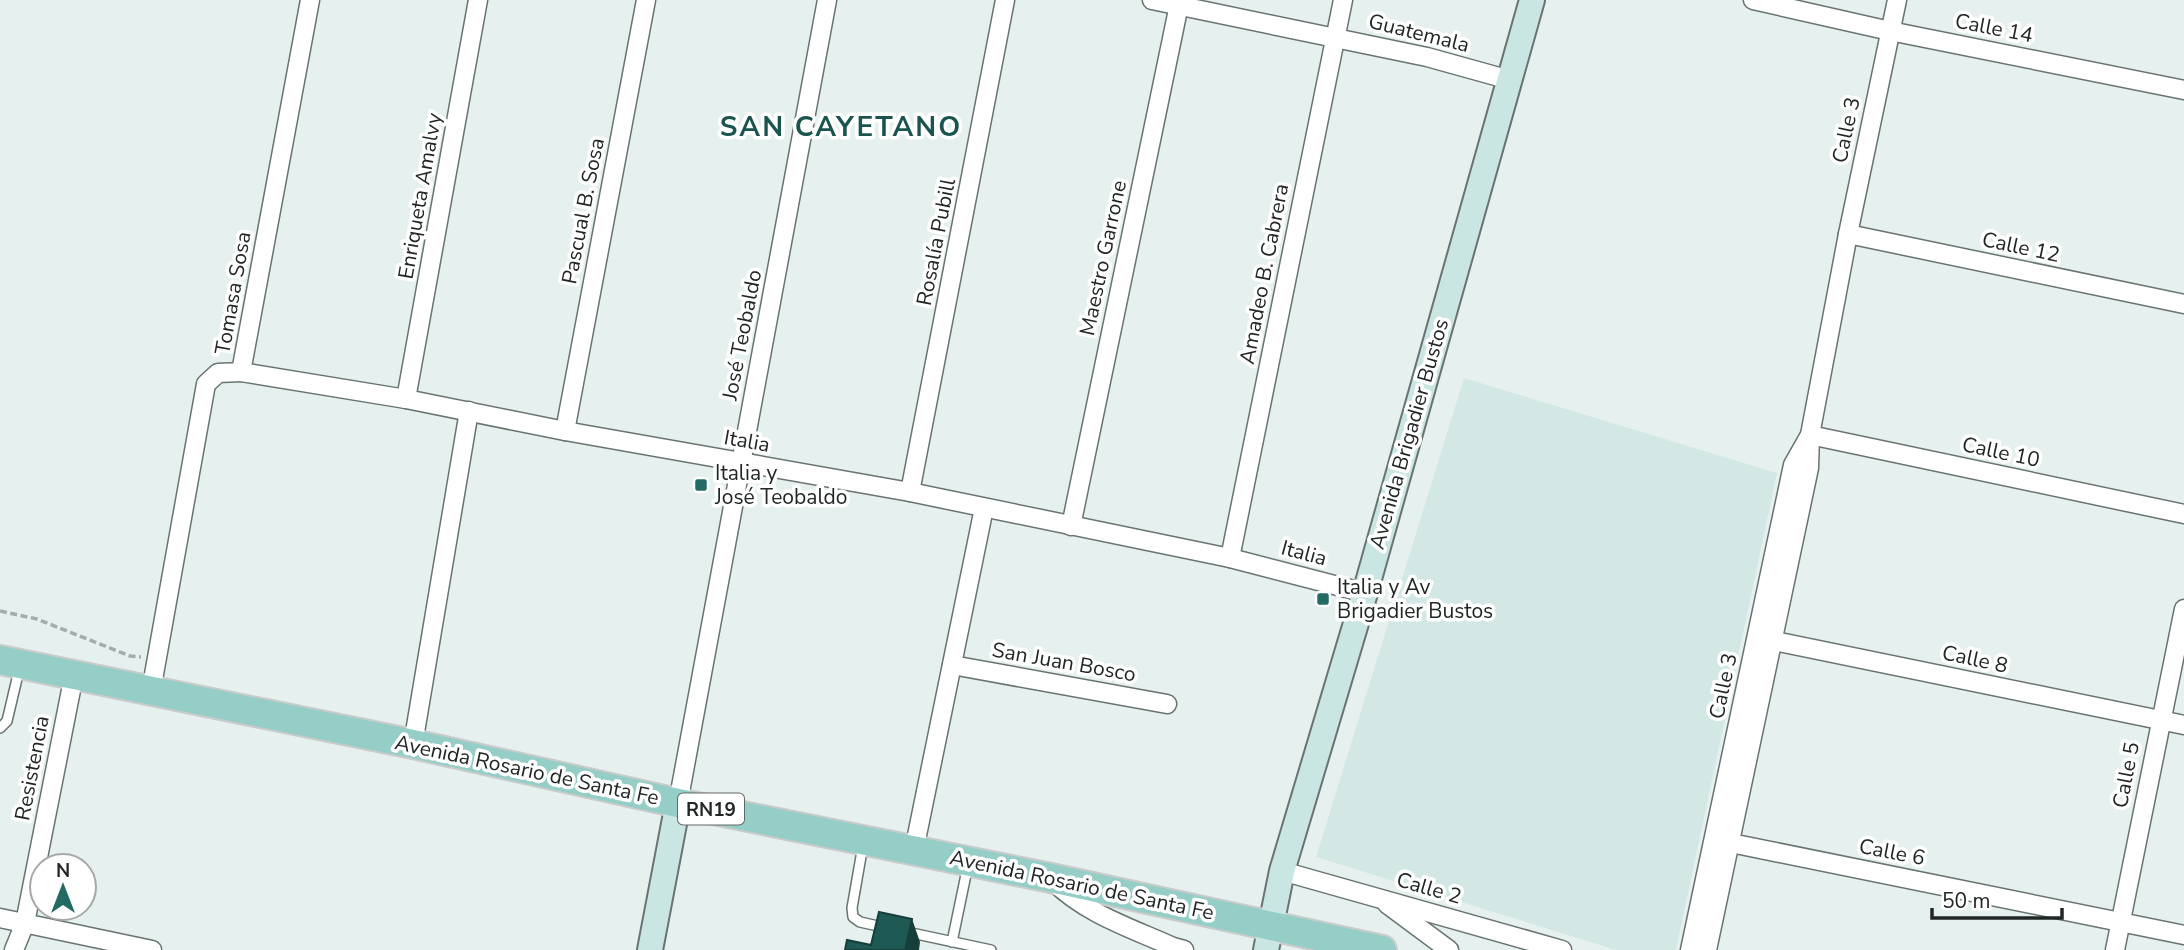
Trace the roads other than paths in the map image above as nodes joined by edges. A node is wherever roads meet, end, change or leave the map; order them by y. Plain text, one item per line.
1 (310, 0) edge
2 (478, 0) edge
3 (646, 0) edge
4 (827, 0) edge
5 (1006, 0) edge
6 (1152, 0) edge
7 (1343, 0) edge
8 (1532, 0) edge
9 (1754, 0) edge
10 (1897, 0) edge
11 (1179, 3) edge
12 (1890, 31) junction
13 (1336, 36) junction
14 (1510, 80) junction
15 (2184, 90) edge
16 (1848, 234) junction
17 (2184, 304) edge
18 (242, 372) junction
19 (406, 399) junction
20 (469, 411) junction
21 (565, 431) junction
22 (1810, 435) junction
23 (741, 463) junction
24 (910, 492) junction
25 (985, 508) junction
26 (2184, 514) edge
27 (1071, 526) junction
28 (1230, 558) junction
29 (1364, 593) junction
30 (2184, 609) edge
31 (1764, 639) junction
32 (10, 662) edge
33 (952, 665) junction
34 (74, 675) junction
35 (151, 691) junction
36 (1167, 705) dead end
37 (2160, 720) junction
38 (2184, 725) edge
39 (0, 728) edge
40 (412, 744) junction
41 (678, 803) junction
42 (863, 840) junction
43 (1722, 841) junction
44 (914, 850) junction
45 (969, 862) junction
46 (1282, 871) junction
47 (1051, 878) junction
48 (1379, 898) junction
49 (0, 918) edge
50 (2121, 922) junction
51 (24, 923) junction
52 (2184, 935) edge
53 (1268, 937) edge
54 (952, 942) junction
55 (14, 950) edge
56 (152, 950) edge
57 (650, 950) edge
58 (991, 950) edge
59 (1184, 950) edge
60 (1382, 950) edge
61 (1449, 950) edge
62 (1562, 950) edge
63 (1690, 950) edge
64 (1707, 950) edge
65 (2115, 950) edge

1 - 18 street, Tomasa Sosa
2 - 19 street, Enriqueta Amalvy
3 - 21 street, Pascual B. Sosa
4 - 23 street, José Teobaldo
5 - 24 street, Rosalía Pubill
6 - 11 street, Guatemala
7 - 13 street, Amadeo B. Cabrera
8 - 14 street, Avenida Brigadier Bustos
9 - 12 street, Calle 14
10 - 12 street, Calle 3
11 - 13 street, Guatemala
11 - 27 street, Maestro Garrone
12 - 15 street, Calle 14
12 - 16 street, Calle 3
13 - 14 street, Guatemala
13 - 28 street, Amadeo B. Cabrera
14 - 29 street, Avenida Brigadier Bustos
16 - 17 street, Calle 12
16 - 22 street, Calle 3
18 - 19 street, Italia
18 - 35 street, Tomasa Sosa
19 - 20 street, Italia
20 - 21 street, Italia
20 - 40 street
21 - 23 street, Italia
22 - 26 street, Calle 10
22 - 31 street, Calle 3
23 - 24 street, Italia
23 - 41 street, José Teobaldo
24 - 25 street, Italia
25 - 27 street, Italia
25 - 33 street
27 - 28 street, Italia
28 - 29 street, Italia
29 - 46 street, Avenida Brigadier Bustos
30 - 37 street, Calle 5
31 - 37 street, Calle 8
31 - 43 street, Calle 3
32 - 34 main road, Avenida Rosario de Santa Fe / RN19
32 - 39 lane
33 - 36 street, San Juan Bosco
33 - 44 street
34 - 35 main road, Avenida Rosario de Santa Fe / RN19
34 - 51 street, Resistencia
35 - 40 main road, Avenida Rosario de Santa Fe / RN19
37 - 38 street, Calle 8
37 - 50 street, Calle 5
40 - 41 main road, Avenida Rosario de Santa Fe / RN19
41 - 42 main road, Avenida Rosario de Santa Fe / RN19
41 - 57 street
42 - 44 main road, Avenida Rosario de Santa Fe / RN19
42 - 54 lane
43 - 50 street, Calle 6
43 - 63 street, Calle 3
43 - 64 street, Calle 3
44 - 45 main road, Avenida Rosario de Santa Fe / RN19
45 - 47 main road, Avenida Rosario de Santa Fe / RN19
45 - 54 lane
46 - 48 street, Calle 2
46 - 53 street, Avenida Brigadier Bustos
47 - 53 main road, Avenida Rosario de Santa Fe / RN19
47 - 59 street
48 - 61 street
48 - 62 street, Calle 2
49 - 51 street
50 - 52 street, Calle 6
50 - 65 street, Calle 5
51 - 55 street, Resistencia
51 - 56 street
53 - 60 main road, Avenida Rosario de Santa Fe / RN19
54 - 58 lane

